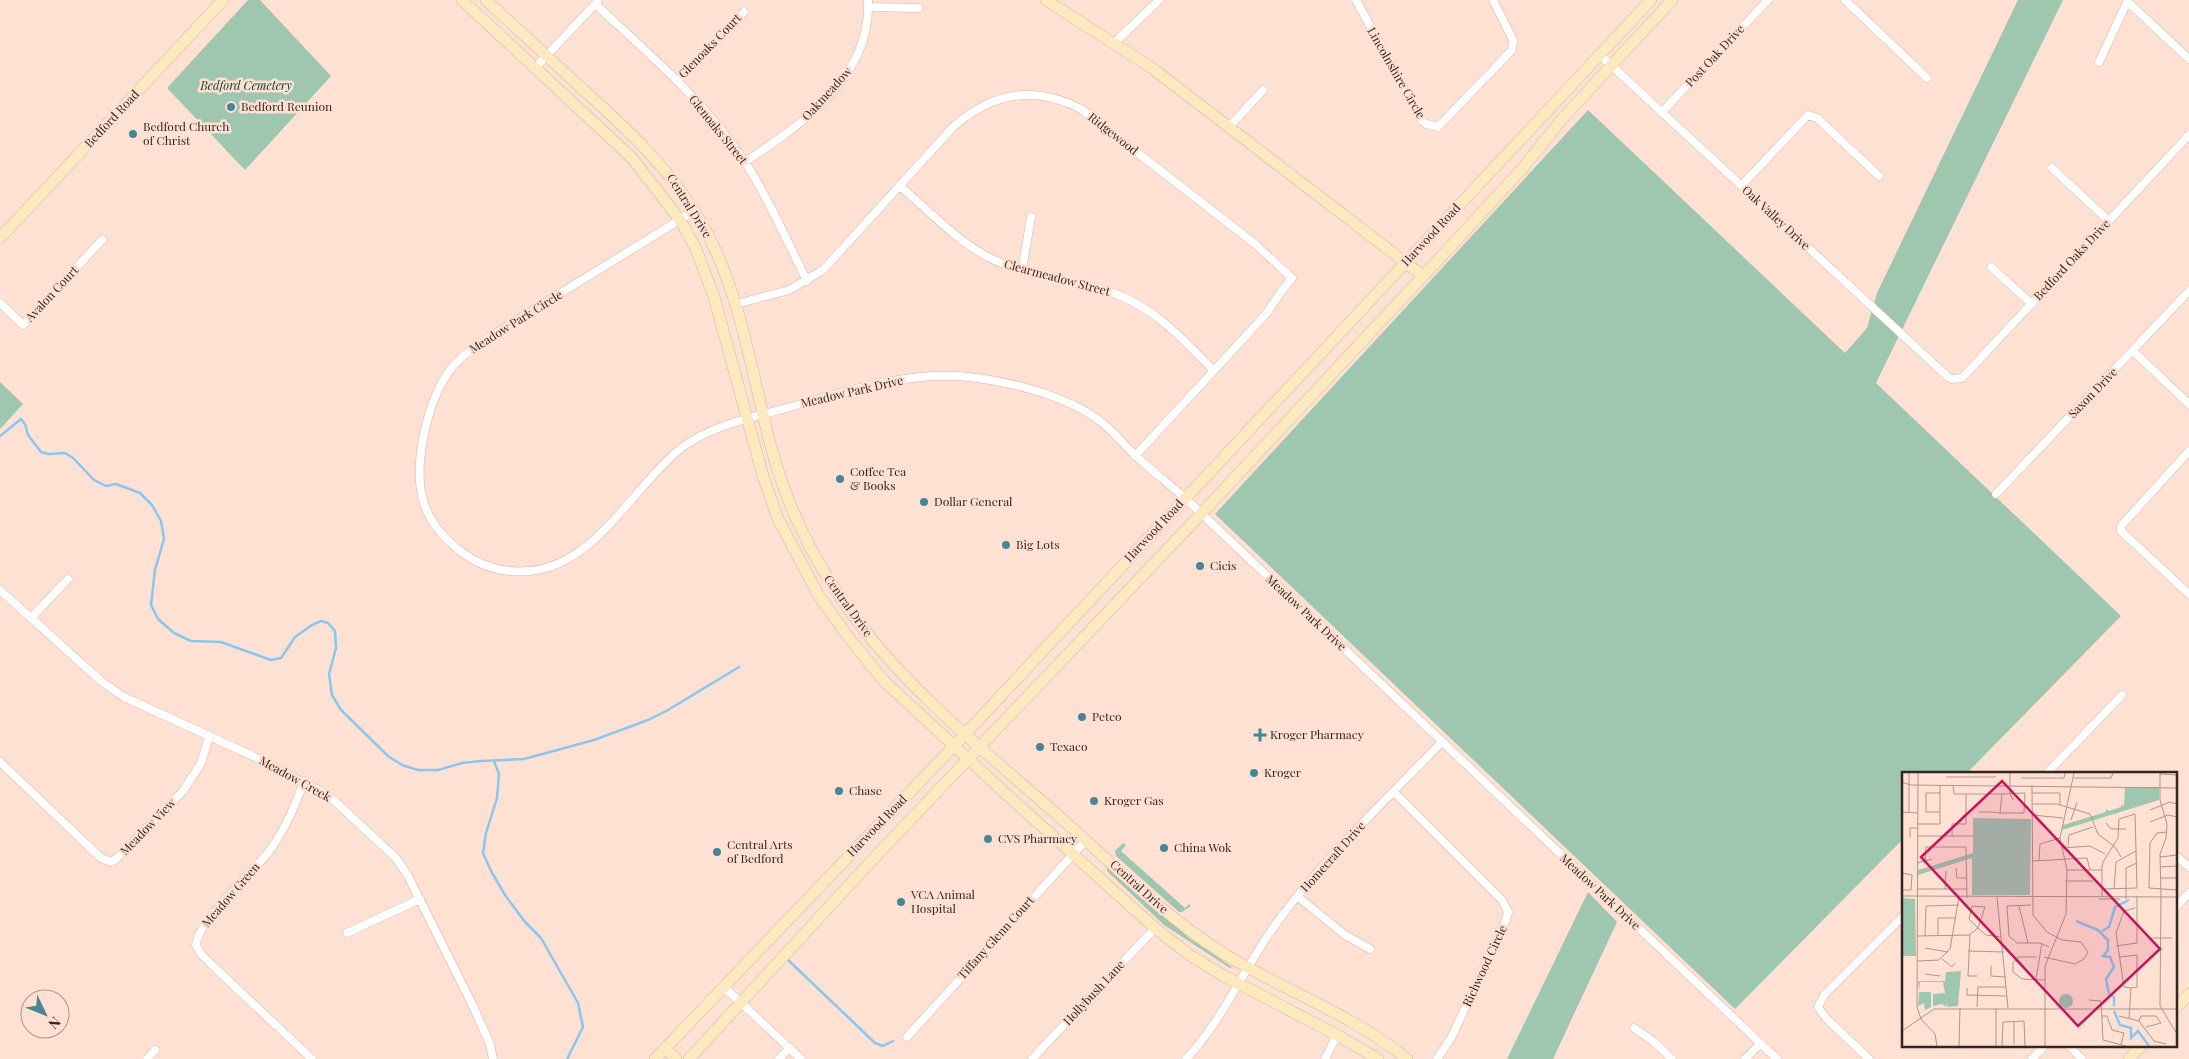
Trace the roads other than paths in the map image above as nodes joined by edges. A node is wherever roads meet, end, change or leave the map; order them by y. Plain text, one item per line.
1 (224, 0) edge
2 (462, 0) edge
3 (486, 0) edge
4 (1046, 0) edge
5 (1159, 0) edge
6 (1356, 0) edge
7 (1493, 0) edge
8 (1652, 0) edge
9 (1672, 0) edge
10 (1768, 0) edge
11 (1845, 0) edge
12 (2128, 0) edge
13 (597, 2) edge
14 (868, 4) edge
15 (918, 8) dead end
16 (1663, 9) junction
17 (744, 12) dead end
18 (1114, 43) junction
19 (1600, 55) junction
20 (546, 56) junction
21 (2189, 59) edge
22 (2099, 62) dead end
23 (1611, 65) junction
24 (535, 68) junction
25 (1927, 78) dead end
26 (677, 81) junction
27 (1263, 90) dead end
28 (1662, 112) junction
29 (1228, 127) junction
30 (2189, 135) edge
31 (745, 162) junction
32 (2052, 168) dead end
33 (1879, 176) dead end
34 (900, 186) junction
35 (1741, 186) junction
36 (694, 211) junction
37 (1031, 217) dead end
38 (680, 220) junction
39 (2109, 221) junction
40 (0, 238) edge
41 (102, 240) dead end
42 (1405, 263) junction
43 (1991, 267) dead end
44 (1022, 270) junction
45 (1423, 276) junction
46 (807, 281) junction
47 (2189, 291) edge
48 (0, 302) edge
49 (736, 304) junction
50 (2032, 304) junction
51 (2133, 352) junction
52 (1213, 370) junction
53 (1952, 380) joint
54 (2189, 404) edge
55 (764, 415) junction
56 (747, 419) junction
57 (2189, 452) edge
58 (1135, 456) junction
59 (1996, 494) dead end
60 (1185, 498) junction
61 (1201, 514) junction
62 (796, 516) junction
63 (780, 524) junction
64 (68, 578) dead end
65 (0, 590) edge
66 (2189, 594) edge
67 (1079, 612) junction
68 (31, 618) junction
69 (1095, 626) junction
70 (869, 636) junction
71 (855, 646) junction
72 (2122, 695) dead end
73 (964, 734) junction
74 (209, 737) junction
75 (1442, 742) junction
76 (954, 746) junction
77 (979, 747) junction
78 (968, 759) junction
79 (0, 762) edge
80 (2048, 772) edge
81 (304, 782) junction
82 (1394, 792) junction
83 (1086, 840) junction
84 (1074, 854) junction
85 (2176, 856) edge
86 (2189, 867) edge
87 (834, 871) junction
88 (850, 884) junction
89 (2189, 893) edge
90 (1297, 896) junction
91 (420, 899) junction
92 (2176, 907) edge
93 (1902, 917) edge
94 (1155, 928) junction
95 (347, 932) dead end
96 (1370, 949) dead end
97 (1248, 966) junction
98 (1237, 983) junction
99 (723, 986) junction
100 (2189, 994) edge
101 (742, 1003) junction
102 (2176, 1008) edge
103 (1634, 1028) dead end
104 (1338, 1035) junction
105 (907, 1037) dead end
106 (1760, 1044) junction
107 (2044, 1046) edge
108 (2069, 1046) edge
109 (2141, 1046) edge
110 (665, 1048) junction
111 (789, 1048) junction
112 (155, 1050) dead end
113 (147, 1059) edge
114 (312, 1059) edge
115 (493, 1059) edge
116 (655, 1059) edge
117 (676, 1059) edge
118 (689, 1059) edge
119 (779, 1059) edge
120 (801, 1059) edge
121 (1032, 1059) edge
122 (1186, 1059) edge
123 (1324, 1059) edge
124 (1378, 1059) edge
125 (1407, 1059) edge
126 (1437, 1059) edge
127 (1672, 1059) edge
128 (1744, 1059) edge
129 (1776, 1059) edge
130 (1868, 1059) edge
131 (2032, 1059) edge
132 (2082, 1059) edge
133 (2129, 1059) edge

1 - 40 main road, Bedford Road
2 - 24 main road, Central Drive
3 - 20 main road, Central Drive
4 - 18 main road
5 - 18 street
6 - 7 street, Lincolnshire Circle
8 - 16 street
8 - 19 main road, Harwood Road
9 - 16 main road, Harwood Road
10 - 28 street, Post Oak Drive
11 - 25 street
12 - 21 street
12 - 22 street
13 - 20 street
13 - 26 street, Glenoaks Street
14 - 15 street
14 - 31 street, Oakmeadow
16 - 23 main road, Harwood Road
17 - 26 street, Glenoaks Court
18 - 29 main road
19 - 23 street, Oak Valley Drive
19 - 42 main road, Harwood Road
20 - 24 street
20 - 36 main road, Central Drive
23 - 28 street, Oak Valley Drive
23 - 45 main road, Harwood Road
24 - 38 main road, Central Drive
26 - 31 street, Glenoaks Street
27 - 29 street
28 - 35 street, Oak Valley Drive
29 - 42 main road
30 - 39 street, Bedford Oaks Drive
31 - 46 street, Glenoaks Street
32 - 39 street
33 - 35 street
34 - 44 street, Clearmeadow Street
34 - 46 street, Ridgewood
34 - 52 street, Ridgewood
35 - 53 street, Oak Valley Drive
36 - 38 street, Meadow Park Circle
36 - 49 main road, Central Drive
37 - 44 street
38 - 56 main road, Central Drive
38 - 56 street, Meadow Park Circle
39 - 50 street, Bedford Oaks Drive
41 - 48 street, Avalon Court
42 - 45 main road
42 - 60 main road, Harwood Road
43 - 50 street
44 - 52 street, Clearmeadow Street
45 - 61 main road, Harwood Road
46 - 49 street, Ridgewood
47 - 51 street, Saxon Drive
49 - 55 main road, Central Drive
50 - 53 street, Bedford Oaks Drive
51 - 54 street
51 - 59 street, Saxon Drive
52 - 58 street, Ridgewood
55 - 56 street, Meadow Park Drive
55 - 58 street, Meadow Park Drive
55 - 62 main road, Central Drive
56 - 63 main road, Central Drive
57 - 66 street
58 - 60 street, Meadow Park Drive
60 - 61 street, Meadow Park Drive
60 - 67 main road, Harwood Road
61 - 69 main road, Harwood Road
61 - 75 street, Meadow Park Drive
62 - 63 main road
62 - 70 main road, Central Drive
63 - 71 main road, Central Drive
64 - 68 street
65 - 68 street, Meadow Creek
67 - 69 main road
67 - 73 main road, Harwood Road
68 - 74 street, Meadow Creek
69 - 77 main road, Harwood Road
70 - 71 main road
70 - 73 main road, Central Drive
71 - 76 main road, Central Drive
72 - 80 street
73 - 76 main road, Harwood Road
73 - 77 main road, Central Drive
74 - 79 street, Meadow View
74 - 81 street, Meadow Creek
75 - 82 street, Homecraft Drive
75 - 106 street, Meadow Park Drive
76 - 78 main road, Central Drive
76 - 87 main road, Harwood Road
77 - 78 main road, Harwood Road
77 - 83 main road, Central Drive
78 - 84 main road, Central Drive
78 - 88 main road, Harwood Road
81 - 91 street, Meadow Creek
81 - 114 street, Meadow Green
82 - 90 street, Homecraft Drive
82 - 126 street, Richwood Circle
83 - 84 street, Tiffany Glenn Court
83 - 97 main road, Central Drive
84 - 94 main road, Central Drive
84 - 105 street, Tiffany Glenn Court
85 - 86 street
87 - 88 main road
87 - 99 main road, Harwood Road
88 - 101 main road, Harwood Road
89 - 92 street
90 - 96 street
90 - 97 street, Homecraft Drive
91 - 95 street
91 - 115 street, Meadow Creek
93 - 130 street
94 - 98 main road, Central Drive
94 - 121 street, Hollybush Lane
97 - 98 street, Homecraft Drive
97 - 125 main road, Central Drive
98 - 104 main road, Central Drive
98 - 122 street, Homecraft Drive
99 - 101 street
99 - 110 main road, Harwood Road
100 - 102 main road
101 - 111 street
101 - 118 main road, Harwood Road
103 - 127 street
104 - 123 street
104 - 124 main road, Central Drive
106 - 128 street
106 - 129 street, Meadow Park Drive
107 - 131 street
108 - 132 street
109 - 133 main road
110 - 116 main road, Harwood Road
110 - 117 main road
111 - 119 street
111 - 120 street
112 - 113 street

